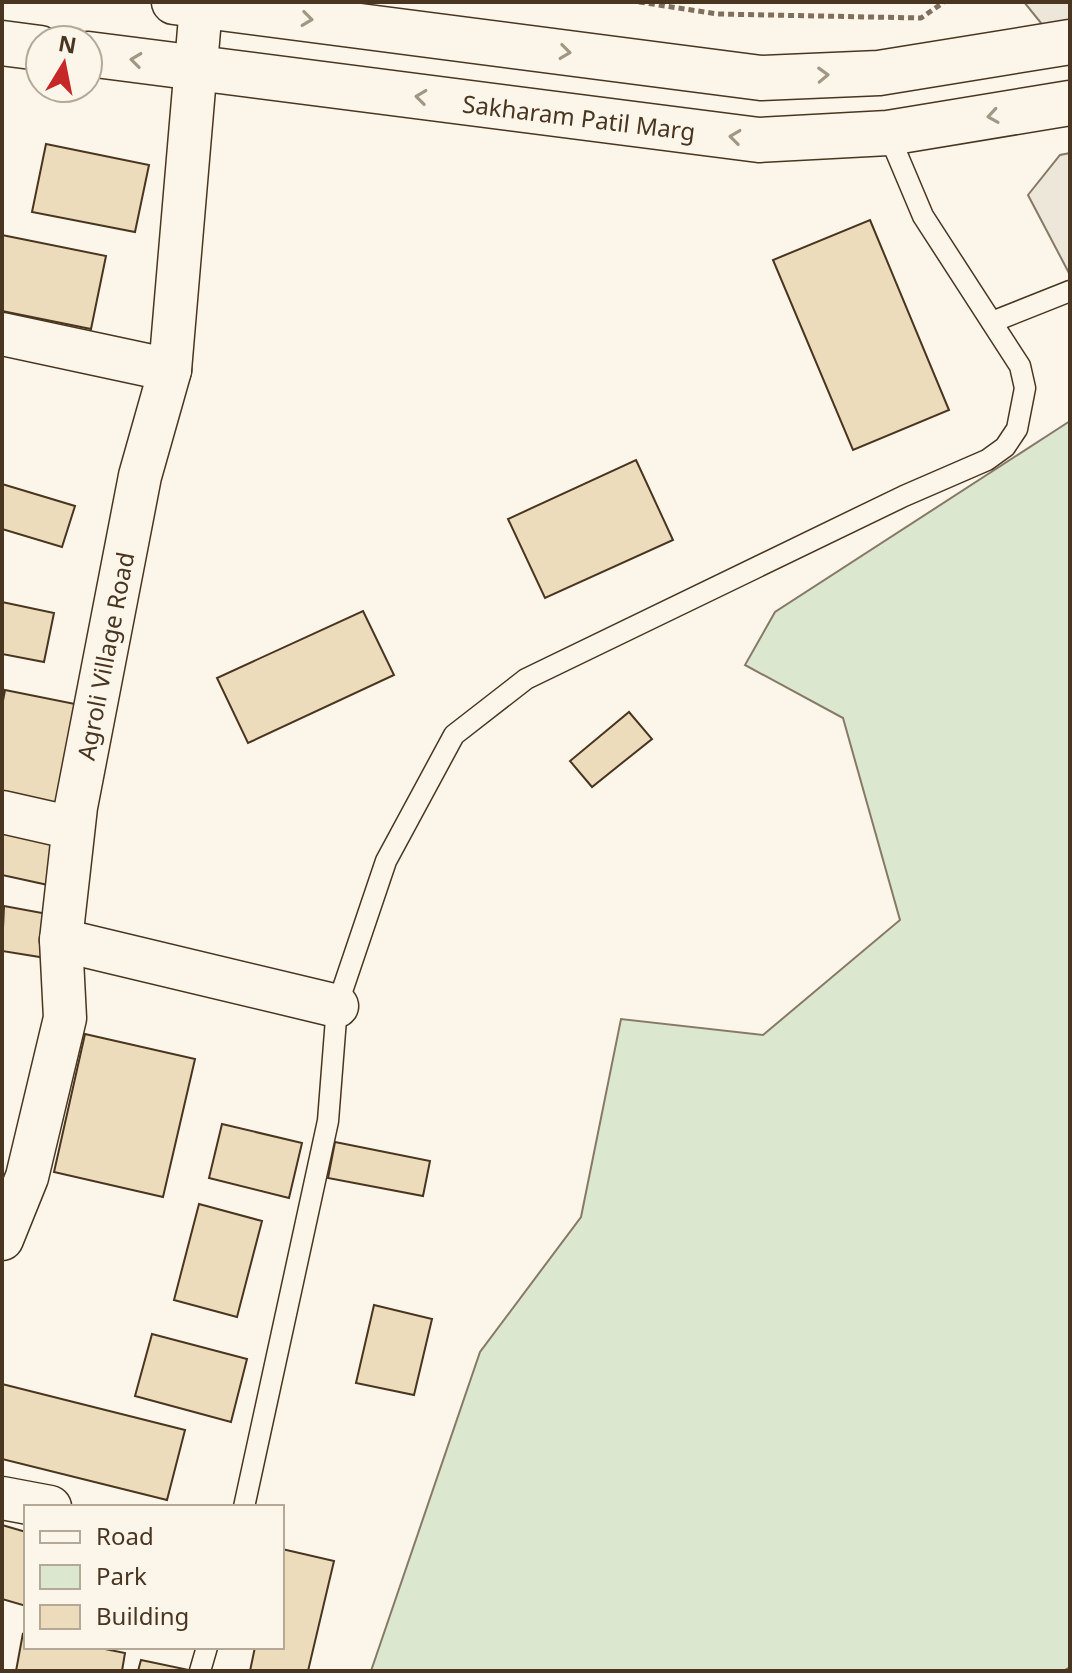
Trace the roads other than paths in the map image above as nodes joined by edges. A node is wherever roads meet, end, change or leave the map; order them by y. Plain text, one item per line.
1 (188, 4) edge
2 (1070, 42) edge
3 (2, 43) edge
4 (24, 46) edge
5 (104, 56) edge
6 (195, 68) junction
7 (1070, 103) edge
8 (888, 133) junction
9 (1070, 291) edge
10 (992, 322) junction
11 (2, 334) edge
12 (170, 370) junction
13 (2, 812) edge
14 (73, 828) junction
15 (61, 940) junction
16 (337, 1006) junction
17 (2, 1239) edge
18 (2, 1498) edge
19 (39, 1505) edge
20 (244, 1505) edge
21 (206, 1649) edge
22 (200, 1671) edge

1 -> 2 main road
1 - 6 street, Agroli Village Road
3 - 4 main road
6 -> 5 main road, Sakharam Patil Marg
8 -> 6 main road, Sakharam Patil Marg
6 - 12 street, Agroli Village Road
7 -> 8 main road, Sakharam Patil Marg
8 - 10 lane
9 - 10 lane
10 - 16 lane
11 - 12 street
12 - 14 street, Agroli Village Road
13 - 14 street
14 - 15 street, Agroli Village Road
15 - 16 street
15 - 17 street, Agroli Village Road
16 - 20 lane
18 - 19 street
21 - 22 lane

